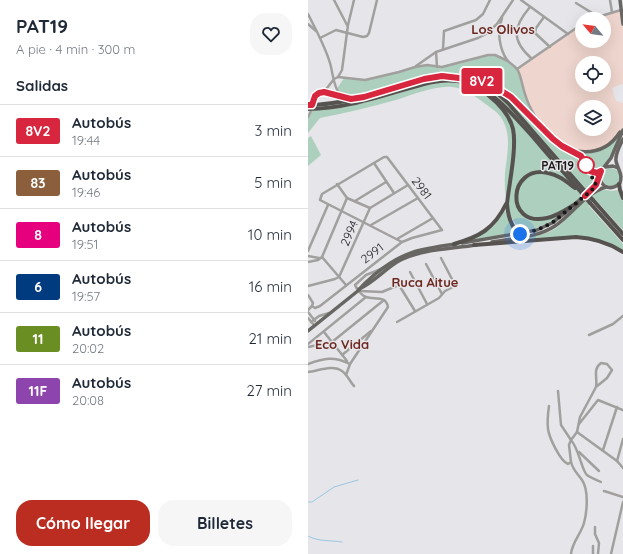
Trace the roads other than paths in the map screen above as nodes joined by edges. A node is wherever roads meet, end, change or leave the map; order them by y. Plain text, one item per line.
1 (334, 0) edge
2 (338, 0) edge
3 (354, 0) edge
4 (377, 0) edge
5 (490, 0) edge
6 (513, 0) edge
7 (521, 0) edge
8 (610, 0) edge
9 (620, 0) edge
10 (576, 3) dead end
11 (336, 5) junction
12 (530, 7) junction
13 (621, 10) junction
14 (591, 12) edge
15 (612, 12) joint
16 (308, 14) edge
17 (544, 17) junction
18 (502, 18) junction
19 (310, 20) edge
20 (308, 24) edge
21 (623, 24) edge
22 (348, 25) junction
23 (575, 29) edge
24 (347, 34) junction
25 (568, 34) junction
26 (319, 35) junction
27 (320, 38) junction
28 (550, 47) junction
29 (443, 49) junction
30 (436, 52) junction
31 (531, 58) junction
32 (508, 61) junction
33 (415, 66) junction
34 (437, 67) junction
35 (517, 69) junction
36 (338, 77) junction
37 (464, 78) junction
38 (334, 79) junction
39 (476, 86) junction
40 (324, 92) junction
41 (341, 97) junction
42 (351, 99) junction
43 (310, 109) edge
44 (308, 117) edge
45 (623, 128) edge
46 (542, 129) junction
47 (623, 139) edge
48 (573, 151) junction
49 (374, 163) junction
50 (602, 170) junction
51 (621, 171) edge
52 (600, 177) junction
53 (386, 182) junction
54 (621, 183) edge
55 (336, 184) junction
56 (408, 185) junction
57 (606, 187) junction
58 (583, 191) junction
59 (394, 194) junction
60 (347, 198) junction
61 (418, 198) junction
62 (623, 198) edge
63 (354, 201) junction
64 (592, 201) junction
65 (577, 203) junction
66 (507, 204) junction
67 (328, 205) junction
68 (370, 208) junction
69 (342, 211) junction
70 (433, 218) junction
71 (364, 222) junction
72 (370, 225) junction
73 (442, 230) joint
74 (520, 234) junction
75 (623, 234) edge
76 (525, 236) junction
77 (396, 239) junction
78 (623, 240) edge
79 (402, 242) junction
80 (454, 244) junction
81 (474, 245) junction
82 (308, 250) edge
83 (623, 252) edge
84 (308, 256) edge
85 (321, 258) junction
86 (441, 258) dead end
87 (308, 262) edge
88 (426, 264) dead end
89 (384, 267) junction
90 (410, 272) dead end
91 (339, 277) junction
92 (346, 285) junction
93 (308, 286) edge
94 (359, 290) junction
95 (442, 294) junction
96 (308, 295) edge
97 (366, 297) junction
98 (384, 300) junction
99 (427, 304) junction
100 (312, 306) junction
101 (336, 309) junction
102 (308, 311) edge
103 (415, 311) junction
104 (623, 316) edge
105 (308, 318) edge
106 (313, 321) junction
107 (396, 322) dead end
108 (316, 325) junction
109 (373, 329) junction
110 (308, 331) edge
111 (324, 332) junction
112 (589, 335) dead end
113 (332, 342) junction
114 (308, 345) edge
115 (342, 355) junction
116 (308, 364) edge
117 (350, 364) junction
118 (308, 372) edge
119 (346, 375) junction
120 (354, 386) dead end
121 (596, 387) junction
122 (558, 391) dead end
123 (549, 406) dead end
124 (616, 407) junction
125 (623, 410) edge
126 (579, 424) junction
127 (577, 432) junction
128 (623, 439) edge
129 (571, 440) junction
130 (603, 450) junction
131 (578, 452) junction
132 (617, 461) junction
133 (571, 462) junction
134 (623, 468) edge
135 (599, 471) dead end
136 (601, 482) dead end
137 (604, 491) dead end
138 (623, 497) edge
139 (623, 502) edge
140 (595, 527) dead end
141 (593, 546) dead end
142 (571, 554) edge
143 (593, 554) edge
144 (598, 554) edge
145 (611, 554) edge

1 - 11 street
2 - 11 street
3 - 22 street
4 - 24 street
5 - 29 street
6 - 18 street
7 - 12 street
8 - 15 street
9 - 13 main road
10 - 14 street
11 - 22 street
12 - 17 street
12 - 31 street
13 - 15 street
13 - 21 main road
16 - 19 street
17 - 25 street
17 - 28 street
18 - 29 street
18 - 32 street
19 - 26 street
20 - 26 street
22 - 24 street
23 - 25 street
24 - 27 street
24 - 36 street
25 - 28 street
26 - 27 street
27 - 38 street
28 - 31 street
29 - 30 street
30 - 33 street
30 - 34 street
31 - 35 street
32 - 34 street
32 - 35 street
33 - 34 street
33 - 36 street
35 - 46 street
36 - 38 street
37 - 42 highway
37 - 46 highway
37 - 58 highway
38 - 40 street
38 - 41 street
39 - 43 highway
39 - 58 highway
39 - 66 highway
40 - 41 highway
40 - 43 highway
41 - 42 highway
42 - 43 highway
43 - 44 street
45 - 48 main road
45 - 50 main road
46 - 48 main road
47 - 51 main road
48 - 50 main road
49 - 53 street
49 - 55 street
49 - 56 street, 2981
50 - 51 main road
50 - 52 main road
51 - 54 main road
52 - 57 main road
52 - 65 main road
53 - 59 street
53 - 63 street
54 - 57 main road
54 - 62 highway
55 - 60 street
55 - 67 street
56 - 59 street
56 - 61 street, 2981
57 - 76 main road
58 - 64 highway, bridge
58 - 65 highway
59 - 68 street
60 - 63 street
60 - 69 street
61 - 70 street, 2981
61 - 72 street
63 - 68 street
64 - 75 highway
64 - 78 highway
65 - 74 main road
66 - 74 highway
66 - 80 highway
67 - 69 street
67 - 82 street
68 - 71 street, 2994
69 - 71 street
69 - 85 street
70 - 73 street, 2981
70 - 77 street
71 - 72 street
71 - 91 street, 2994
72 - 77 street
73 - 79 street, 2991
74 - 76 highway
74 - 80 main road
76 - 81 main road
77 - 79 street
79 - 92 street, 2991
80 - 89 main road
81 - 83 highway
81 - 94 main road
84 - 85 street
85 - 87 street
85 - 91 street
86 - 95 street
88 - 95 street
89 - 94 main road
89 - 94 street
90 - 99 street
91 - 92 street
91 - 93 street
92 - 100 street, 2991
94 - 97 street
94 - 101 main road
94 - 103 street
95 - 99 street
96 - 100 street
97 - 98 street
97 - 111 street
98 - 109 street
98 - 113 street
99 - 103 street
100 - 102 street
101 - 106 street
101 - 108 main road
102 - 106 street
103 - 107 street
104 - 112 street
105 - 106 street
106 - 108 street
108 - 110 main road
109 - 115 street
109 - 117 street
111 - 113 street
111 - 114 street
113 - 114 street
113 - 115 street
115 - 117 street
116 - 117 street
117 - 119 street
118 - 119 street
119 - 120 street
121 - 121 street
121 - 126 street
122 - 129 street
123 - 133 street
124 - 125 street
124 - 126 street
124 - 130 street
126 - 127 street
127 - 129 street
127 - 130 street
128 - 132 street
129 - 131 street
129 - 133 street
130 - 132 street
131 - 135 street
131 - 136 street
132 - 134 street
133 - 142 street
137 - 138 street
139 - 145 street
140 - 144 street
141 - 143 street

